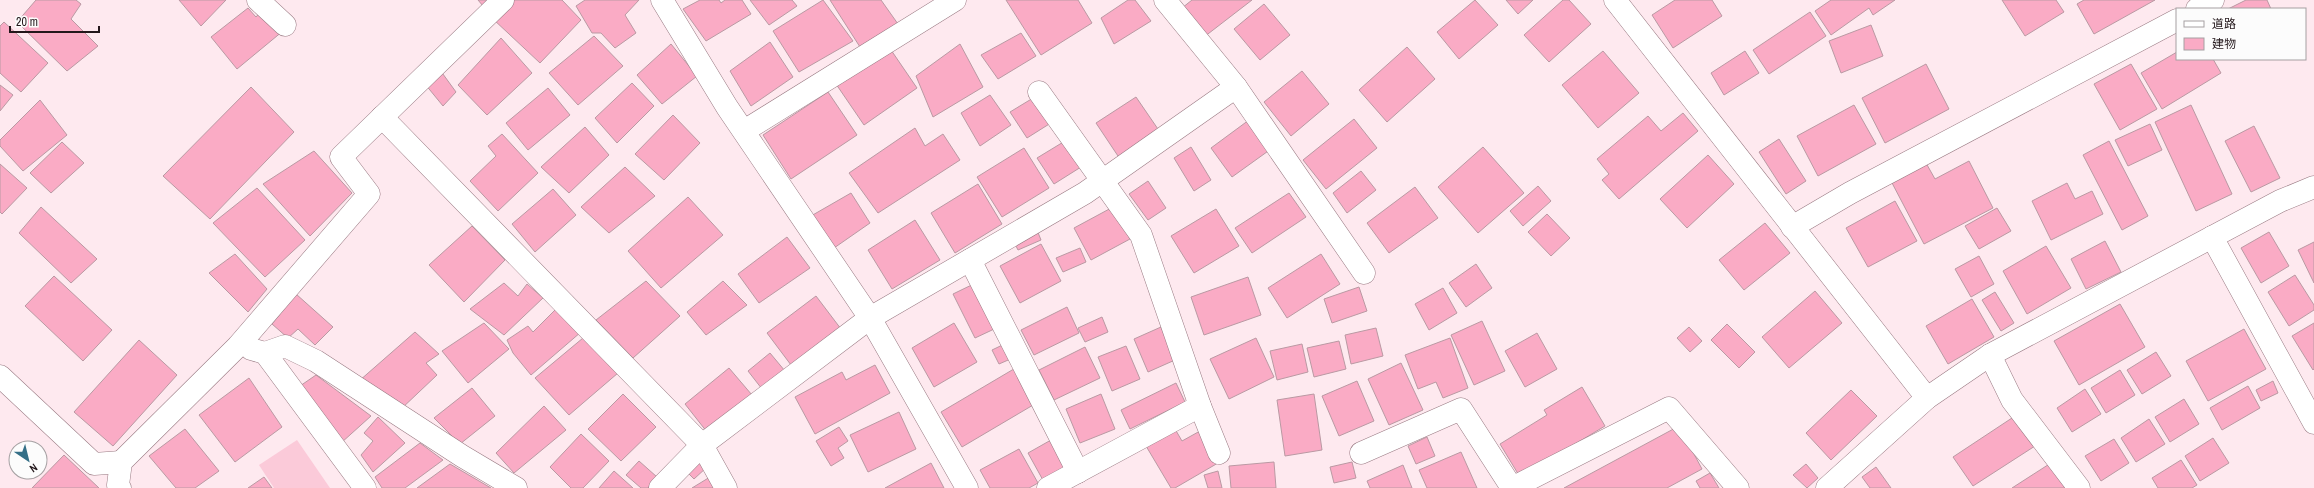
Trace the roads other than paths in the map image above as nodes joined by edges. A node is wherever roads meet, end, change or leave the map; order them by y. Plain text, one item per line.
1 (258, 0) edge
2 (503, 0) edge
3 (662, 0) edge
4 (955, 0) edge
5 (1165, 0) edge
6 (1615, 0) edge
7 (2213, 0) edge
8 (2199, 8) edge
9 (2176, 21) edge
10 (285, 25) dead end
11 (1236, 87) junction
12 (1039, 92) dead end
13 (382, 116) junction
14 (744, 132) junction
15 (1102, 181) junction
16 (2314, 187) edge
17 (1792, 227) junction
18 (2212, 237) junction
19 (970, 260) junction
20 (1364, 273) dead end
21 (870, 318) junction
22 (238, 346) junction
23 (264, 352) junction
24 (1990, 355) junction
25 (0, 376) edge
26 (1927, 398) junction
27 (1200, 406) junction
28 (2314, 423) edge
29 (702, 445) junction
30 (1220, 453) dead end
31 (1362, 453) dead end
32 (122, 462) junction
33 (1078, 472) junction
34 (118, 487) edge
35 (365, 488) edge
36 (516, 488) edge
37 (660, 488) edge
38 (726, 488) edge
39 (967, 488) edge
40 (1048, 488) edge
41 (1512, 488) edge
42 (1738, 488) edge
43 (1827, 488) edge
44 (2079, 488) edge

1 - 10 street
2 - 13 street
3 - 14 street
4 - 14 street
5 - 11 street
6 - 17 street
7 - 8 street
9 - 17 street
11 - 15 street
11 - 20 street
12 - 15 street
13 - 22 street
13 - 29 street
14 - 21 street
15 - 19 street
15 - 27 street
16 - 18 street
17 - 26 street
18 - 24 street
18 - 28 street
19 - 21 street
19 - 33 street
21 - 29 street
21 - 39 street
22 - 23 street
22 - 32 street
23 - 35 street
23 - 36 street
24 - 26 street
24 - 44 street
25 - 32 street
26 - 43 street
27 - 30 street
27 - 33 street
29 - 37 street
29 - 38 street
31 - 41 street
32 - 34 street
33 - 40 street
41 - 42 street

